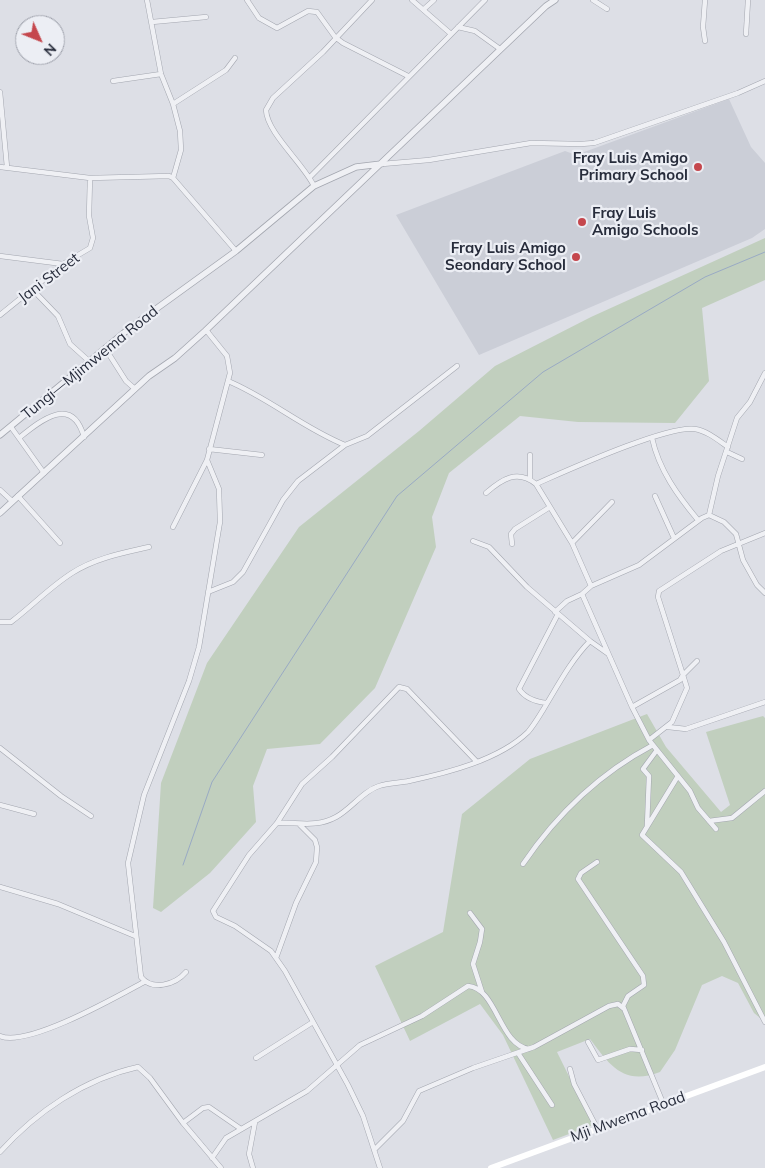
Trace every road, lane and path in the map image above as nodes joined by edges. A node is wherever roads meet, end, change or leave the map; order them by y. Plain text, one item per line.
1 (147, 0) edge
2 (247, 0) edge
3 (372, 0) edge
4 (412, 0) edge
5 (434, 0) edge
6 (485, 0) edge
7 (555, 0) edge
8 (593, 0) edge
9 (704, 0) edge
10 (748, 0) edge
11 (546, 6) junction
12 (424, 9) junction
13 (607, 10) dead end
14 (206, 17) dead end
15 (152, 22) junction
16 (458, 27) junction
17 (451, 34) junction
18 (746, 34) dead end
19 (335, 37) junction
20 (706, 41) dead end
21 (500, 49) junction
22 (234, 58) dead end
23 (161, 74) junction
24 (408, 76) junction
25 (472, 76) junction
26 (765, 81) edge
27 (113, 82) dead end
28 (0, 92) edge
29 (173, 104) junction
30 (382, 164) junction
31 (0, 167) edge
32 (7, 167) junction
33 (90, 178) junction
34 (173, 178) junction
35 (310, 178) junction
36 (314, 186) junction
37 (236, 251) junction
38 (0, 256) edge
39 (63, 264) junction
40 (33, 290) junction
41 (0, 316) edge
42 (206, 330) junction
43 (105, 348) junction
44 (90, 362) junction
45 (457, 366) dead end
46 (765, 373) edge
47 (228, 381) junction
48 (135, 389) junction
49 (11, 427) junction
50 (0, 435) edge
51 (84, 437) junction
52 (19, 438) junction
53 (652, 438) junction
54 (345, 444) junction
55 (209, 449) junction
56 (728, 450) junction
57 (262, 455) dead end
58 (530, 456) dead end
59 (742, 459) dead end
60 (207, 460) junction
61 (44, 473) junction
62 (530, 479) junction
63 (536, 484) junction
64 (0, 490) edge
65 (486, 493) dead end
66 (18, 496) junction
67 (655, 496) dead end
68 (12, 501) junction
69 (612, 502) dead end
70 (550, 507) junction
71 (0, 513) edge
72 (710, 515) junction
73 (698, 520) junction
74 (173, 527) dead end
75 (765, 533) edge
76 (674, 538) junction
77 (473, 541) dead end
78 (740, 542) junction
79 (60, 543) dead end
80 (572, 543) junction
81 (512, 544) dead end
82 (149, 547) dead end
83 (591, 586) junction
84 (208, 592) junction
85 (765, 593) edge
86 (582, 594) junction
87 (556, 613) junction
88 (0, 622) edge
89 (590, 641) junction
90 (608, 654) junction
91 (697, 661) dead end
92 (683, 675) junction
93 (765, 702) edge
94 (548, 703) junction
95 (632, 707) junction
96 (668, 727) junction
97 (649, 740) junction
98 (653, 745) junction
99 (0, 748) edge
100 (657, 750) junction
101 (477, 762) junction
102 (678, 776) junction
103 (765, 791) edge
104 (0, 805) edge
105 (34, 814) dead end
106 (91, 816) dead end
107 (709, 821) junction
108 (276, 823) junction
109 (300, 825) junction
110 (647, 826) junction
111 (716, 829) dead end
112 (597, 862) dead end
113 (523, 864) dead end
114 (0, 887) edge
115 (470, 913) dead end
116 (135, 936) junction
117 (276, 958) junction
118 (186, 972) dead end
119 (144, 982) junction
120 (482, 992) junction
121 (623, 1008) junction
122 (313, 1022) junction
123 (765, 1022) edge
124 (0, 1036) edge
125 (588, 1042) dead end
126 (529, 1049) junction
127 (642, 1050) junction
128 (518, 1053) junction
129 (256, 1058) dead end
130 (336, 1065) junction
131 (765, 1066) edge
132 (570, 1069) dead end
133 (663, 1103) junction
134 (552, 1105) dead end
135 (255, 1122) junction
136 (182, 1123) junction
137 (597, 1128) junction
138 (241, 1129) junction
139 (374, 1150) junction
140 (0, 1152) edge
141 (212, 1158) junction
142 (221, 1168) edge
143 (253, 1168) edge
144 (380, 1168) edge
145 (491, 1168) edge

1 - 15 street
2 - 19 street
3 - 19 street
4 - 12 street
5 - 12 street
6 - 16 street
7 - 11 street
8 - 13 street
9 - 20 street
10 - 18 street
11 - 21 street
11 - 25 street
12 - 17 street
14 - 15 street
15 - 23 street
16 - 17 street
16 - 21 street
17 - 24 street
19 - 24 street
19 - 35 street
21 - 25 street
22 - 29 street
23 - 27 street
23 - 29 street
24 - 35 street
25 - 30 street
26 - 30 street
28 - 32 street
29 - 34 street
30 - 36 street, Tungi—Mjimwema Road
30 - 42 street
31 - 32 street
32 - 33 street
33 - 34 street
33 - 39 street, Jani Street
34 - 37 street
35 - 36 street
36 - 37 street, Tungi—Mjimwema Road
37 - 43 street, Tungi—Mjimwema Road
38 - 39 street
39 - 40 street, Jani Street
40 - 41 street, Jani Street
40 - 44 street
42 - 47 street
42 - 48 street
43 - 44 street, Tungi—Mjimwema Road
43 - 48 street
44 - 49 street, Tungi—Mjimwema Road
45 - 54 street
46 - 56 street
47 - 54 street
47 - 55 street
48 - 51 street
49 - 50 street, Tungi—Mjimwema Road
49 - 52 street
51 - 52 street
51 - 61 street
52 - 61 street
53 - 56 street
53 - 63 street
53 - 73 street
54 - 84 street
55 - 57 street
55 - 60 street
56 - 59 street
56 - 72 street
58 - 62 street
60 - 74 street
60 - 84 street
61 - 66 street
62 - 63 street
62 - 65 street
63 - 70 street
64 - 68 street
66 - 68 street
66 - 79 street
67 - 76 street
68 - 71 street
69 - 80 street
70 - 80 street
70 - 81 street
72 - 73 street
72 - 78 street
73 - 76 street
75 - 78 street
76 - 83 street
77 - 87 street
78 - 85 street
78 - 92 street
80 - 83 street
82 - 88 street
83 - 86 street
84 - 116 street
86 - 87 street
86 - 90 street
87 - 89 street
87 - 94 street
89 - 90 street
89 - 94 street
90 - 95 street
91 - 92 street
92 - 95 street
92 - 96 street
93 - 96 street
94 - 101 street
95 - 97 street
96 - 97 street
97 - 98 street
98 - 100 street
98 - 113 street
99 - 106 street
100 - 102 street
100 - 110 street
101 - 108 street
101 - 109 street
102 - 107 street
102 - 110 street
103 - 107 street
104 - 105 street
107 - 111 street
108 - 109 street
108 - 117 street
109 - 117 street
110 - 123 street
112 - 121 street
114 - 116 street
115 - 120 street
116 - 119 street
117 - 122 street
118 - 119 street
119 - 124 street
120 - 126 street
120 - 130 street
121 - 126 street
121 - 127 street
122 - 129 street
122 - 130 street
125 - 127 street
126 - 128 street
127 - 133 street
128 - 134 street
128 - 139 street
130 - 135 street
130 - 139 street
131 - 133 main road, Mji Mwema Road
132 - 137 street
133 - 137 main road, Mji Mwema Road
135 - 138 street
135 - 143 street
136 - 138 street
136 - 140 street
136 - 141 street
137 - 145 main road, Mji Mwema Road
138 - 141 street
139 - 144 street
141 - 142 street

